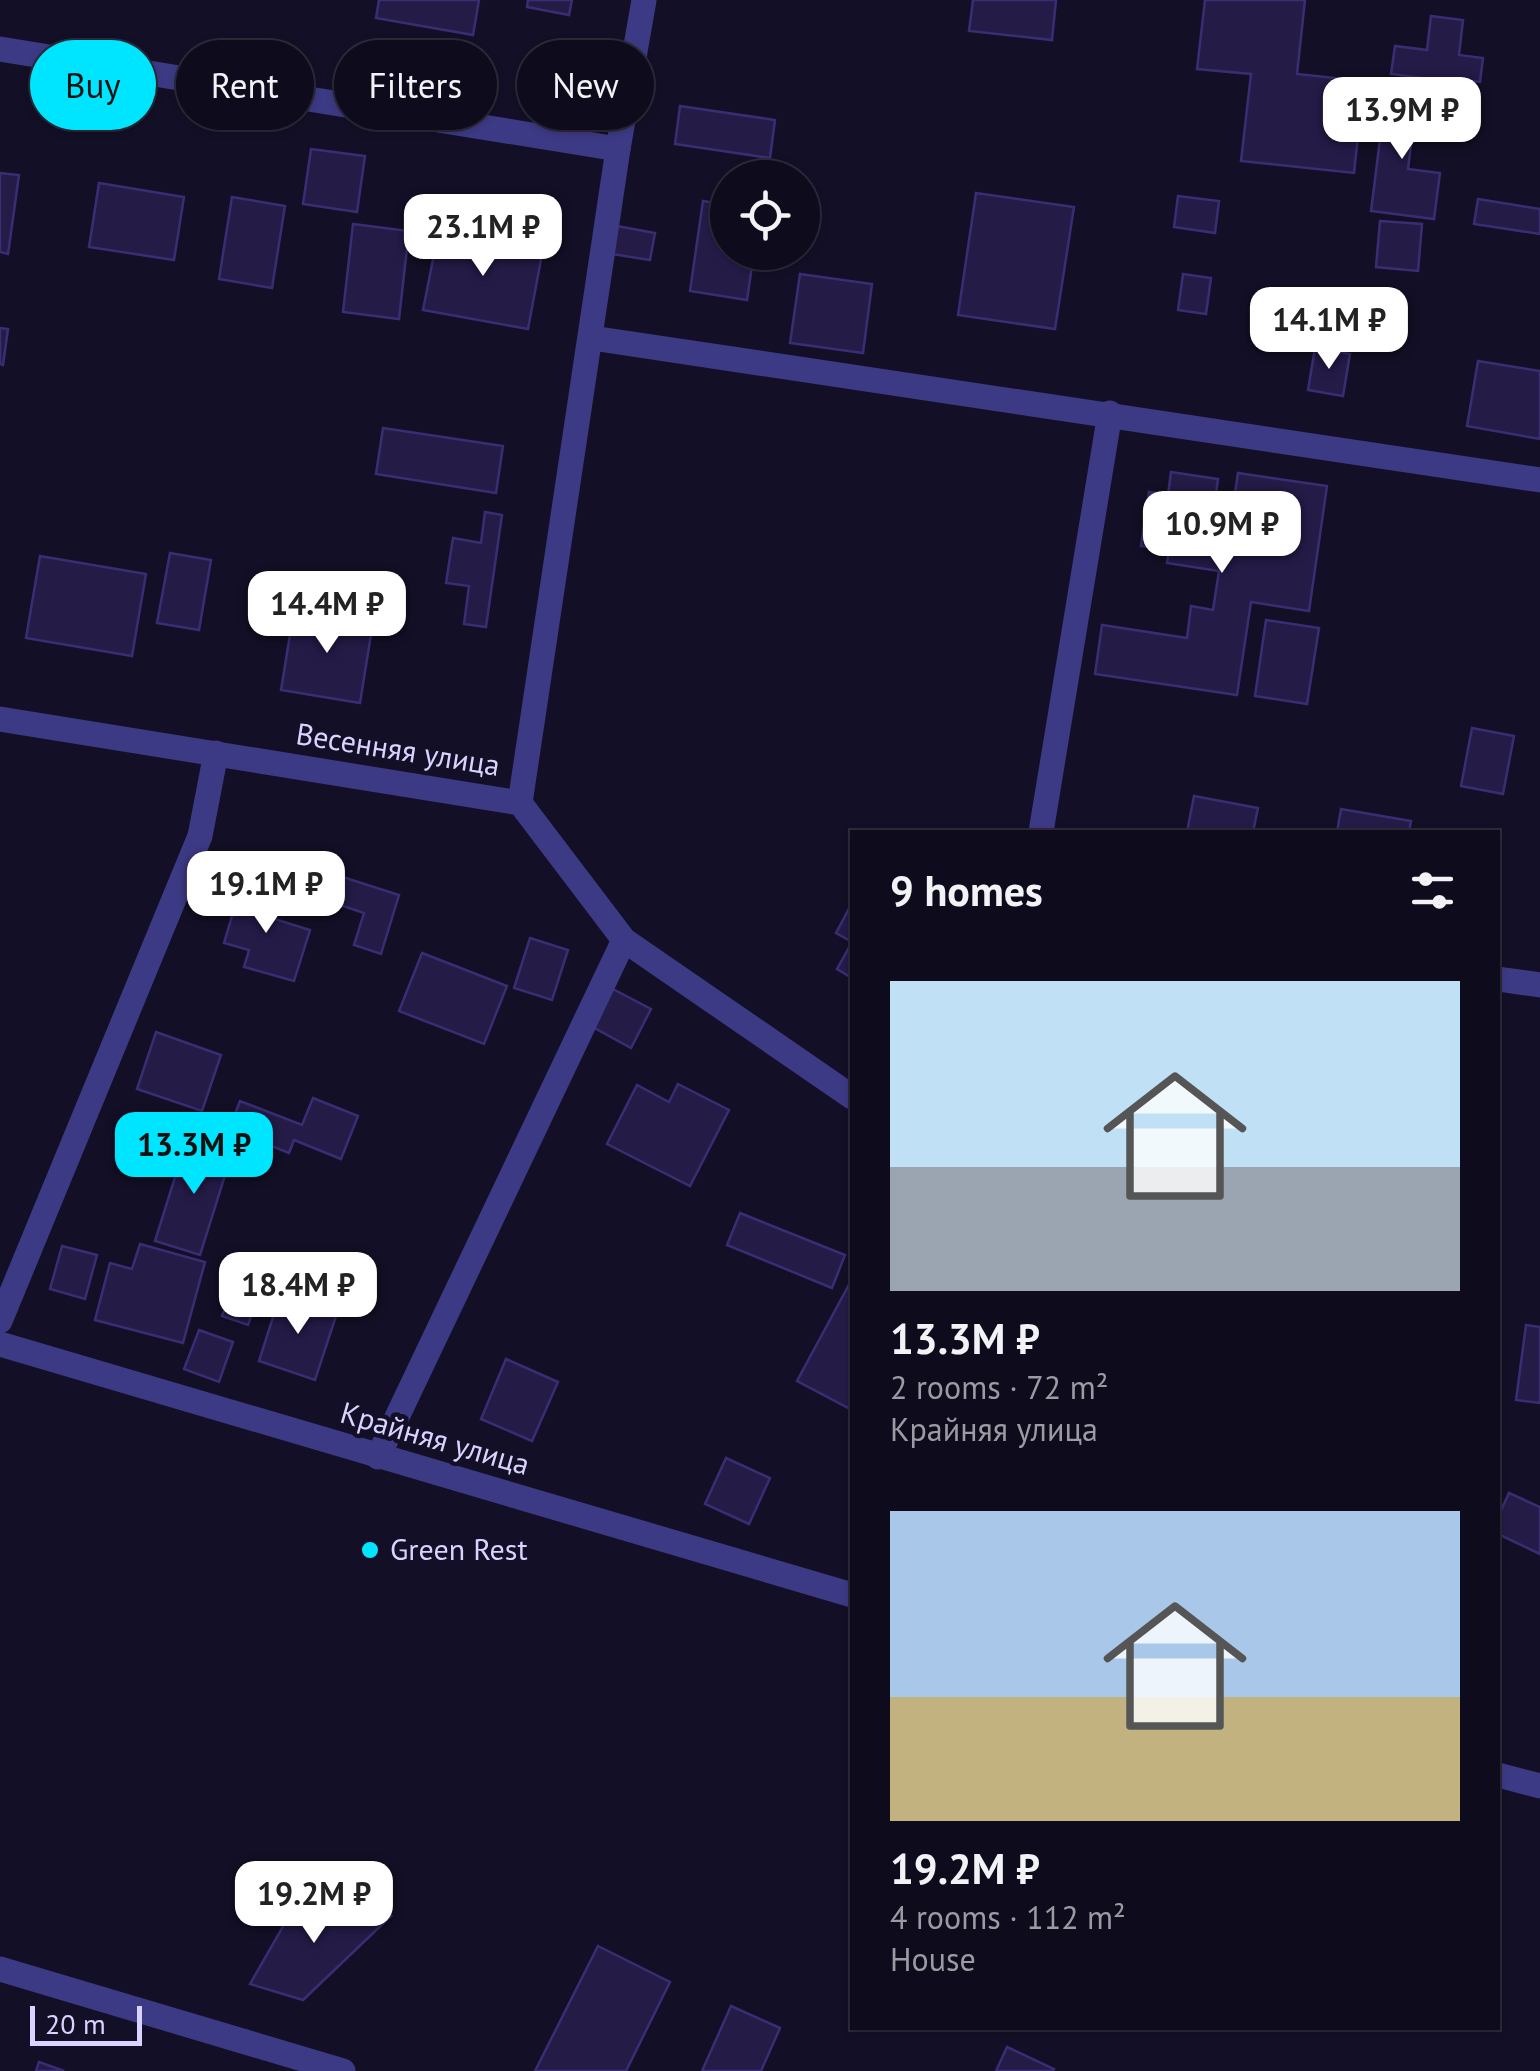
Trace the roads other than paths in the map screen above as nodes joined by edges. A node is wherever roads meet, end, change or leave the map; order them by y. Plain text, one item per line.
1 (644, 0) edge
2 (0, 50) edge
3 (618, 150) junction
4 (592, 338) junction
5 (1110, 413) junction
6 (1540, 480) edge
7 (0, 719) edge
8 (216, 754) junction
9 (520, 803) junction
10 (1040, 830) edge
11 (624, 940) junction
12 (1500, 979) edge
13 (1540, 985) edge
14 (850, 1096) edge
15 (0, 1321) edge
16 (0, 1344) edge
17 (378, 1456) junction
18 (850, 1594) edge
19 (1500, 1776) edge
20 (1540, 1786) edge
21 (0, 1969) edge
22 (343, 2071) edge

1 - 3 street
2 - 3 street
3 - 4 street
4 - 5 street
4 - 9 street
5 - 6 street
5 - 10 street
7 - 8 street, Весенняя улица
8 - 9 street, Весенняя улица
8 - 15 street
9 - 11 street, Весенняя улица
11 - 14 street, Весенняя улица
11 - 17 street
12 - 13 street
16 - 17 street, Крайняя улица
17 - 18 street, Крайняя улица
19 - 20 street
21 - 22 street

